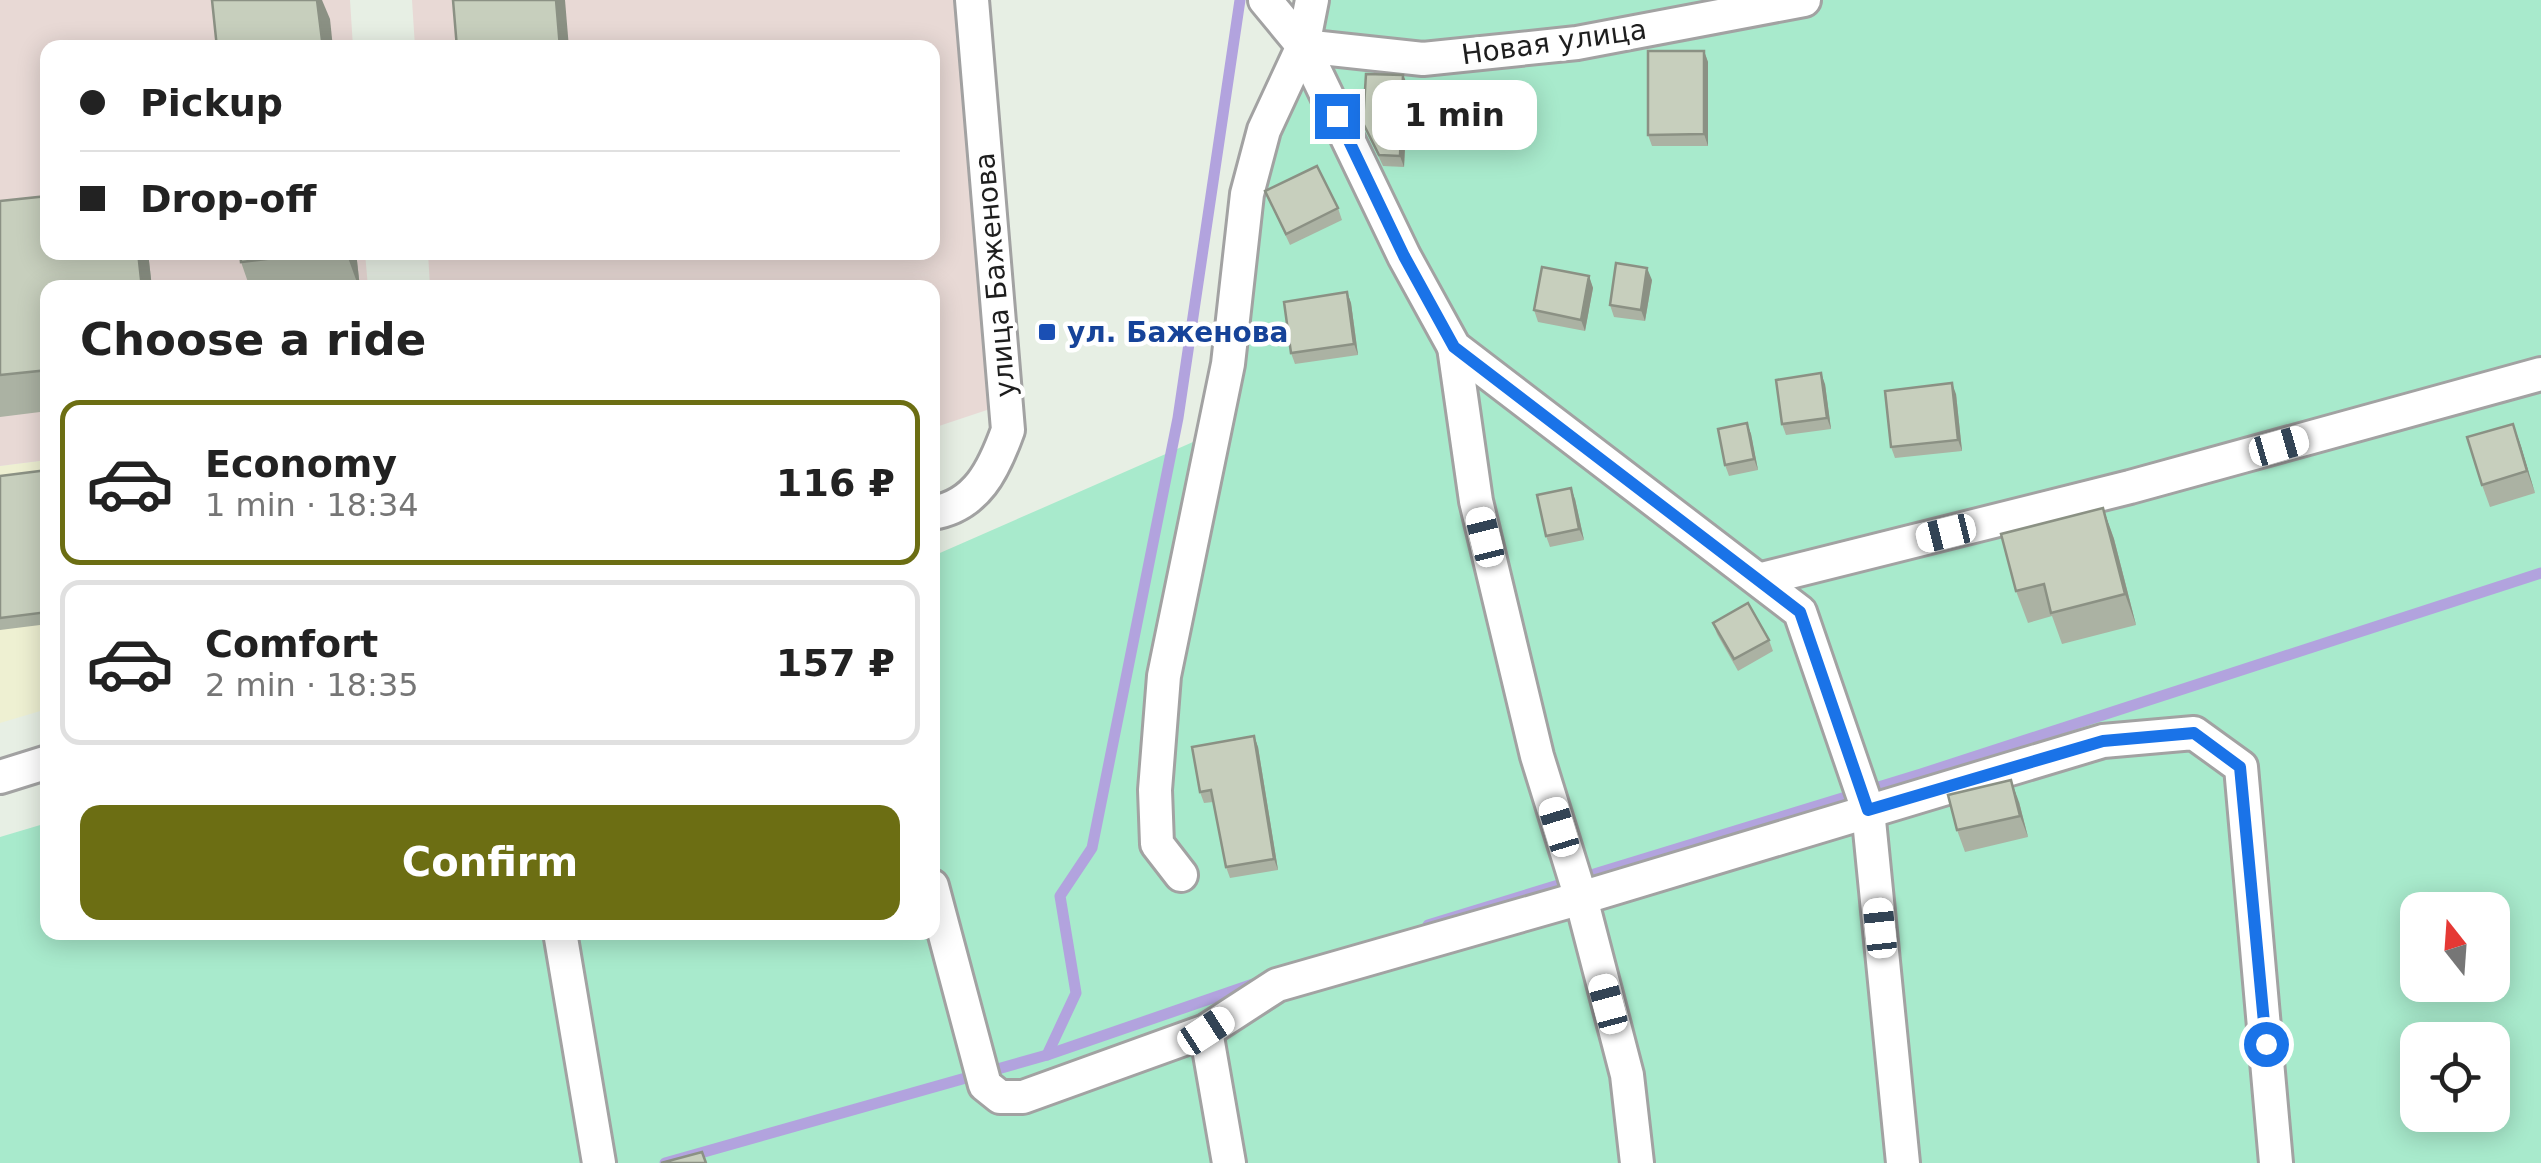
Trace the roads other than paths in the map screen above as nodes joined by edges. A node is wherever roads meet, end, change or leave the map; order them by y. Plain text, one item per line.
1 (972, 0) edge
2 (1265, 0) edge
3 (1312, 0) edge
4 (1804, 0) edge
5 (1303, 46) junction
6 (1454, 347) junction
7 (2541, 374) edge
8 (940, 510) edge
9 (1762, 579) junction
10 (40, 764) edge
11 (0, 777) edge
12 (1868, 810) junction
13 (1180, 875) dead end
14 (1580, 898) junction
15 (940, 916) edge
16 (561, 940) edge
17 (1206, 1031) junction
18 (599, 1163) edge
19 (1229, 1163) edge
20 (1637, 1163) edge
21 (1903, 1163) edge
22 (2276, 1163) edge

1 - 8 street, улица Баженова
2 - 5 street
3 - 5 street
4 - 5 street, Новая улица
5 - 6 street
5 - 13 street
6 - 9 street
6 - 14 street
7 - 9 street
9 - 12 street
10 - 11 street
12 - 14 street
12 - 21 street
12 - 22 street
14 - 17 street
14 - 20 street
15 - 17 street
16 - 18 street
17 - 19 street

